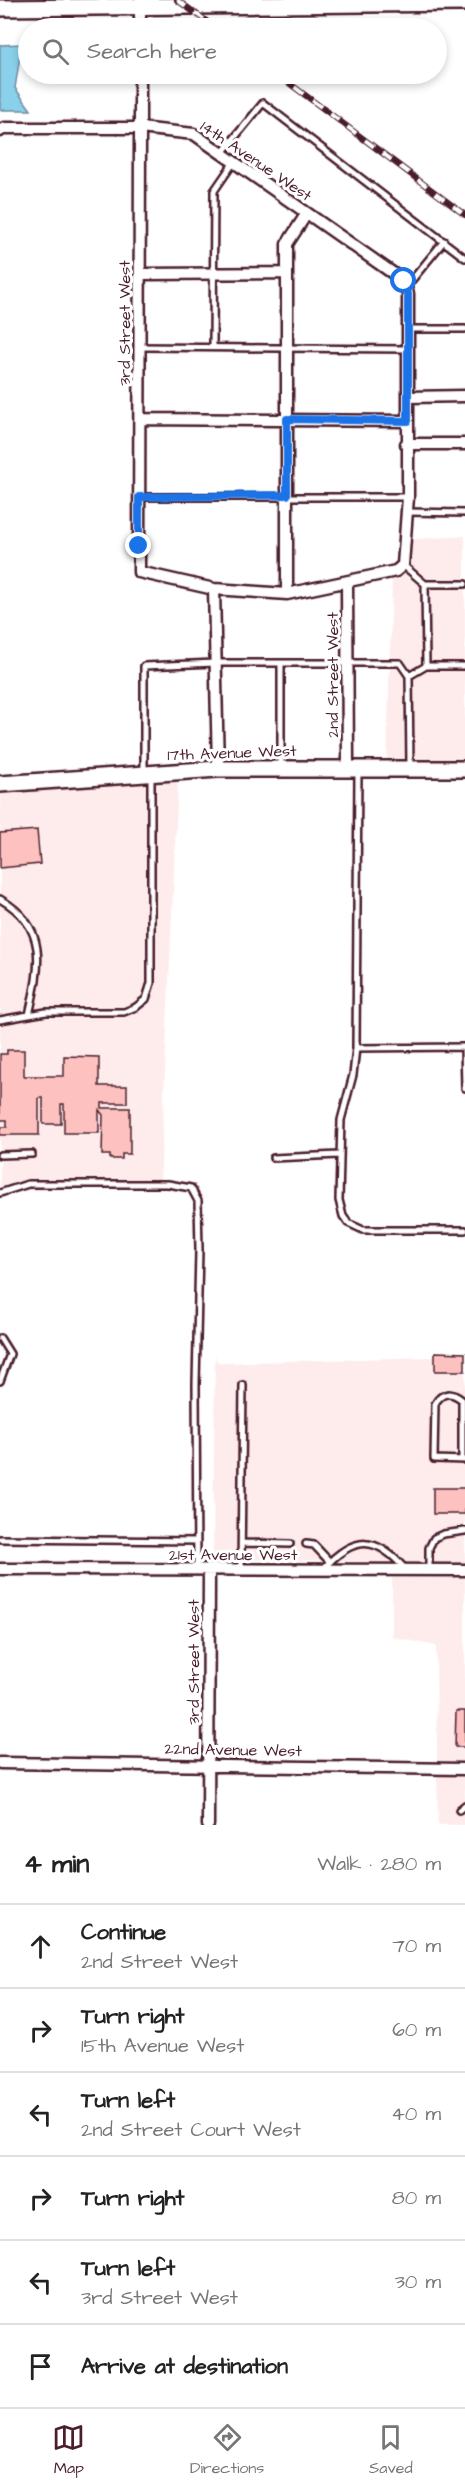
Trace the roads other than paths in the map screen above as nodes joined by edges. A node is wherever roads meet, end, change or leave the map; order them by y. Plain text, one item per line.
1 (379, 2) edge
2 (140, 3) edge
3 (465, 3) edge
4 (0, 8) edge
5 (140, 84) edge
6 (140, 128) junction
7 (0, 131) edge
8 (222, 153) junction
9 (234, 162) junction
10 (307, 213) junction
11 (444, 241) junction
12 (465, 258) edge
13 (140, 273) junction
14 (213, 273) junction
15 (287, 273) junction
16 (406, 288) junction
17 (408, 329) junction
18 (465, 329) edge
19 (140, 346) junction
20 (213, 348) junction
21 (287, 348) junction
22 (408, 349) junction
23 (465, 396) edge
24 (408, 397) junction
25 (140, 419) junction
26 (287, 419) junction
27 (408, 421) junction
28 (406, 444) junction
29 (465, 444) edge
30 (287, 495) junction
31 (139, 497) junction
32 (408, 497) junction
33 (407, 512) junction
34 (465, 513) edge
35 (403, 566) junction
36 (347, 583) junction
37 (425, 584) junction
38 (465, 584) edge
39 (214, 589) junction
40 (287, 594) junction
41 (215, 663) junction
42 (281, 663) junction
43 (348, 663) junction
44 (426, 666) junction
45 (465, 666) edge
46 (409, 676) junction
47 (281, 768) junction
48 (353, 768) junction
49 (218, 769) junction
50 (410, 769) junction
51 (465, 769) edge
52 (148, 774) junction
53 (0, 784) edge
54 (0, 898) edge
55 (29, 1015) junction
56 (0, 1020) edge
57 (465, 1047) edge
58 (356, 1048) junction
59 (465, 1088) edge
60 (32, 1154) dead end
61 (0, 1155) edge
62 (339, 1155) junction
63 (273, 1158) dead end
64 (0, 1193) edge
65 (465, 1230) edge
66 (0, 1338) edge
67 (0, 1381) edge
68 (243, 1385) dead end
69 (464, 1460) edge
70 (465, 1531) edge
71 (0, 1539) edge
72 (196, 1541) junction
73 (242, 1543) junction
74 (290, 1544) dead end
75 (306, 1544) dead end
76 (326, 1566) junction
77 (0, 1569) edge
78 (197, 1570) junction
79 (209, 1570) junction
80 (242, 1570) junction
81 (407, 1570) junction
82 (429, 1570) junction
83 (465, 1570) edge
84 (0, 1763) edge
85 (208, 1765) junction
86 (465, 1768) edge
87 (465, 1805) edge
88 (459, 1810) dead end
89 (208, 1825) edge

1 - 2 street
1 - 3 street
2 - 4 street
5 - 6 street, 3rd Street West
6 - 7 street, 14th Avenue West
6 - 8 street, 14th Avenue West
6 - 13 street, 3rd Street West
8 - 9 street, 14th Avenue West
8 - 11 lane
9 - 10 street, 14th Avenue West
9 - 14 lane
10 - 15 street
10 - 16 street, 14th Avenue West
11 - 12 lane
11 - 16 lane
13 - 14 street
13 - 19 street, 3rd Street West
14 - 15 street
14 - 20 lane
15 - 21 street
16 - 17 street
17 - 18 lane
17 - 22 street
19 - 20 lane
19 - 25 street, 3rd Street West
20 - 21 lane
21 - 22 lane
21 - 26 street
22 - 24 street
23 - 24 street
24 - 27 street
25 - 26 street
25 - 31 street, 3rd Street West
26 - 27 street
26 - 30 street
27 - 28 street
28 - 29 street
28 - 32 street
30 - 31 lane
30 - 32 lane
30 - 40 street
31 - 39 street, 3rd Street West
32 - 33 street
33 - 34 lane
33 - 35 street
35 - 36 street
35 - 37 lane
36 - 40 street
36 - 43 street, 2nd Street West
37 - 38 lane
37 - 44 lane
39 - 40 street
39 - 41 street
41 - 42 lane
41 - 49 street
41 - 52 lane
42 - 43 lane
42 - 47 lane
43 - 46 lane
43 - 48 street, 2nd Street West
44 - 45 lane
44 - 46 lane
46 - 50 lane
47 - 48 street, 17th Avenue West
47 - 49 street, 17th Avenue West
48 - 50 street, 17th Avenue West
48 - 58 lane
49 - 52 street, 17th Avenue West
50 - 51 street, 17th Avenue West
52 - 53 street, 17th Avenue West
52 - 55 lane
54 - 55 lane
55 - 56 lane
57 - 58 lane
57 - 59 lane
58 - 62 lane
60 - 61 lane
62 - 63 lane
62 - 65 lane
64 - 72 lane
66 - 67 lane
68 - 73 lane
69 - 69 lane
70 - 82 lane
71 - 72 lane
72 - 78 lane
73 - 74 lane
73 - 80 lane
75 - 76 lane
76 - 80 street, 21st Avenue West
76 - 81 street, 21st Avenue West
76 - 81 lane
77 - 78 street, 21st Avenue West
78 - 79 street, 21st Avenue West
79 - 80 street, 21st Avenue West
79 - 85 street, 3rd Street West
81 - 82 street, 21st Avenue West
82 - 83 street, 21st Avenue West
84 - 85 street, 22nd Avenue West
85 - 86 street, 22nd Avenue West
85 - 89 street, 3rd Street West
87 - 88 lane

